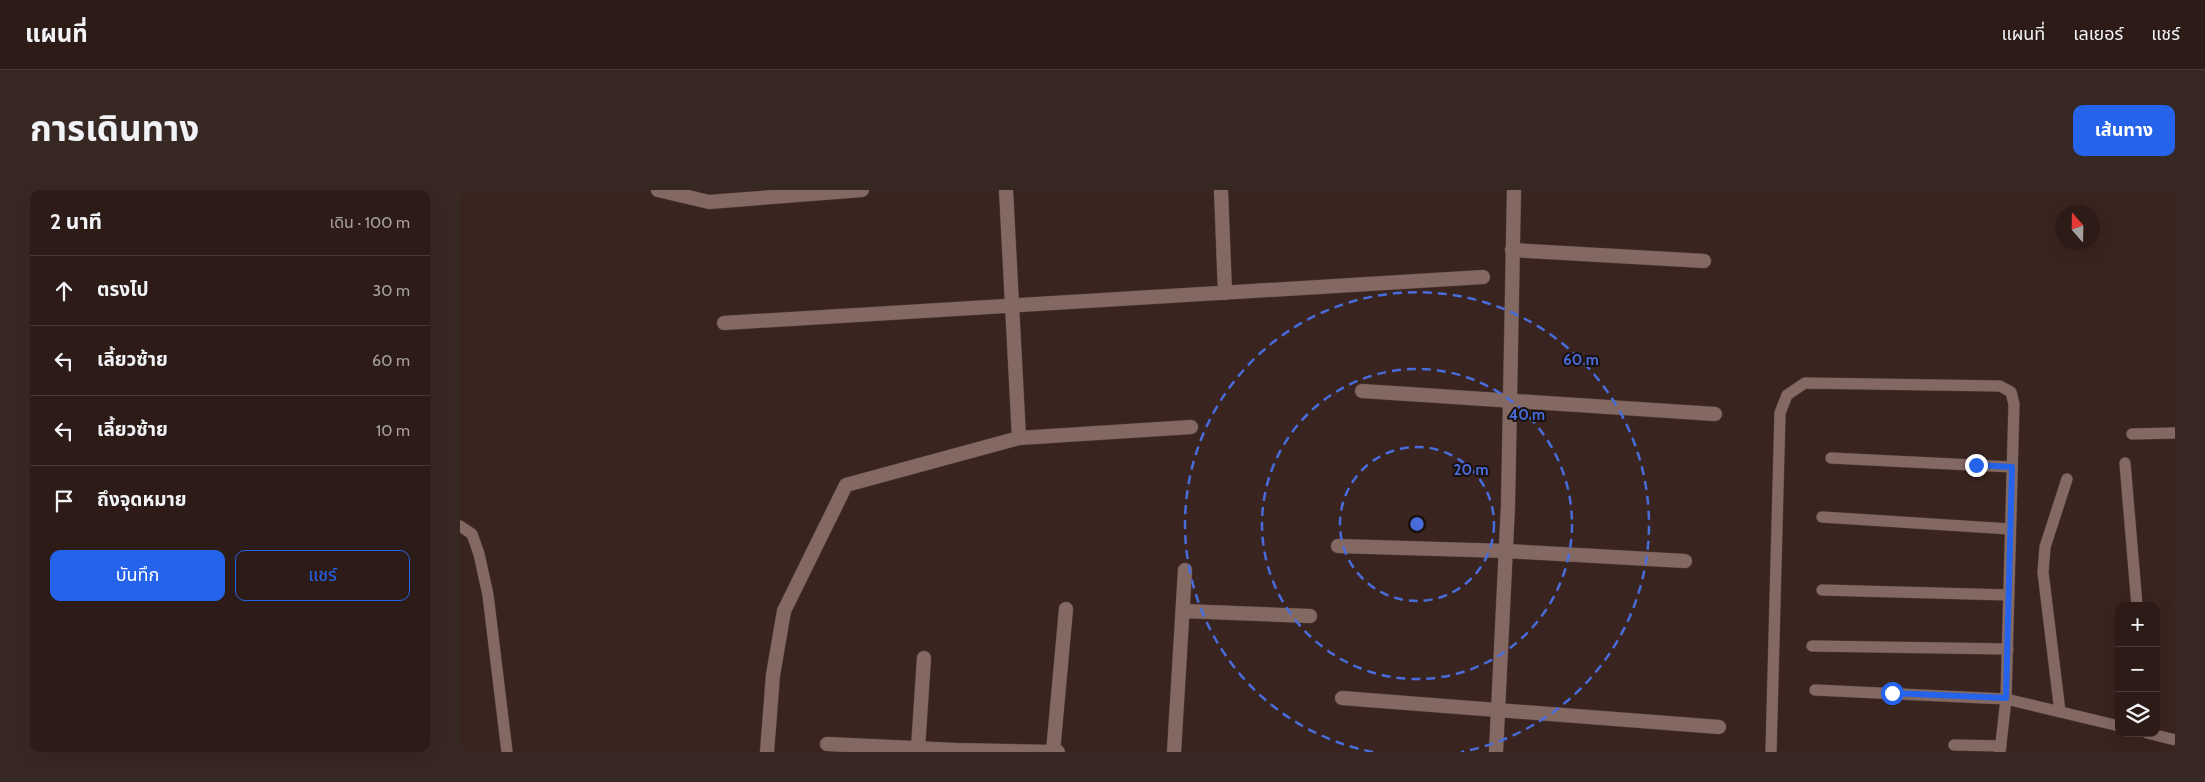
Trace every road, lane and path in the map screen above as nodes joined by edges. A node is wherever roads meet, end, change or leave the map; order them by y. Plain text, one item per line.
1 (658, 190) edge
2 (862, 190) edge
3 (1006, 190) edge
4 (1221, 190) edge
5 (1514, 190) edge
6 (1512, 250) junction
7 (1704, 261) dead end
8 (1483, 277) dead end
9 (1225, 293) junction
10 (1012, 306) junction
11 (724, 323) dead end
12 (1362, 391) dead end
13 (1508, 399) junction
14 (1715, 414) dead end
15 (1191, 427) dead end
16 (2175, 433) edge
17 (2132, 434) dead end
18 (1019, 438) junction
19 (1831, 458) dead end
20 (2125, 463) dead end
21 (2012, 467) junction
22 (2067, 479) dead end
23 (1822, 517) dead end
24 (460, 526) edge
25 (2010, 529) junction
26 (1338, 546) dead end
27 (1506, 551) junction
28 (1685, 561) dead end
29 (1185, 570) dead end
30 (1822, 590) dead end
31 (2009, 595) junction
32 (2136, 602) edge
33 (1066, 610) dead end
34 (1183, 611) junction
35 (1310, 616) dead end
36 (1812, 646) dead end
37 (2008, 649) junction
38 (924, 658) dead end
39 (1815, 690) dead end
40 (1342, 698) dead end
41 (2006, 698) junction
42 (1498, 710) junction
43 (2060, 712) junction
44 (2115, 725) edge
45 (1719, 727) dead end
46 (2160, 736) edge
47 (2175, 740) edge
48 (827, 744) dead end
49 (1954, 745) dead end
50 (918, 748) junction
51 (2000, 749) edge
52 (956, 751) edge
53 (507, 752) edge
54 (767, 752) edge
55 (1053, 752) edge
56 (1058, 752) edge
57 (1174, 752) edge
58 (1496, 752) edge
59 (1771, 752) edge

1 - 2 street
3 - 10 street
4 - 9 street
5 - 6 street
6 - 7 street
6 - 13 street
8 - 9 street
9 - 10 street
10 - 11 street
10 - 18 street
12 - 13 street
13 - 14 street
13 - 27 street
15 - 18 street
16 - 17 lane
18 - 54 street
19 - 21 lane
20 - 32 lane
21 - 25 lane
21 - 59 lane
22 - 43 lane
23 - 25 lane
24 - 53 lane
25 - 31 lane
26 - 27 street
27 - 28 street
27 - 42 street
29 - 34 street
30 - 31 lane
31 - 37 lane
33 - 55 street
34 - 35 street
34 - 57 street
36 - 37 lane
37 - 41 lane
38 - 50 street
39 - 41 lane
40 - 42 street
41 - 43 lane
41 - 51 lane
42 - 45 street
42 - 58 street
43 - 44 lane
46 - 47 lane
48 - 50 street
49 - 51 lane
50 - 52 street
52 - 55 street
55 - 56 street

